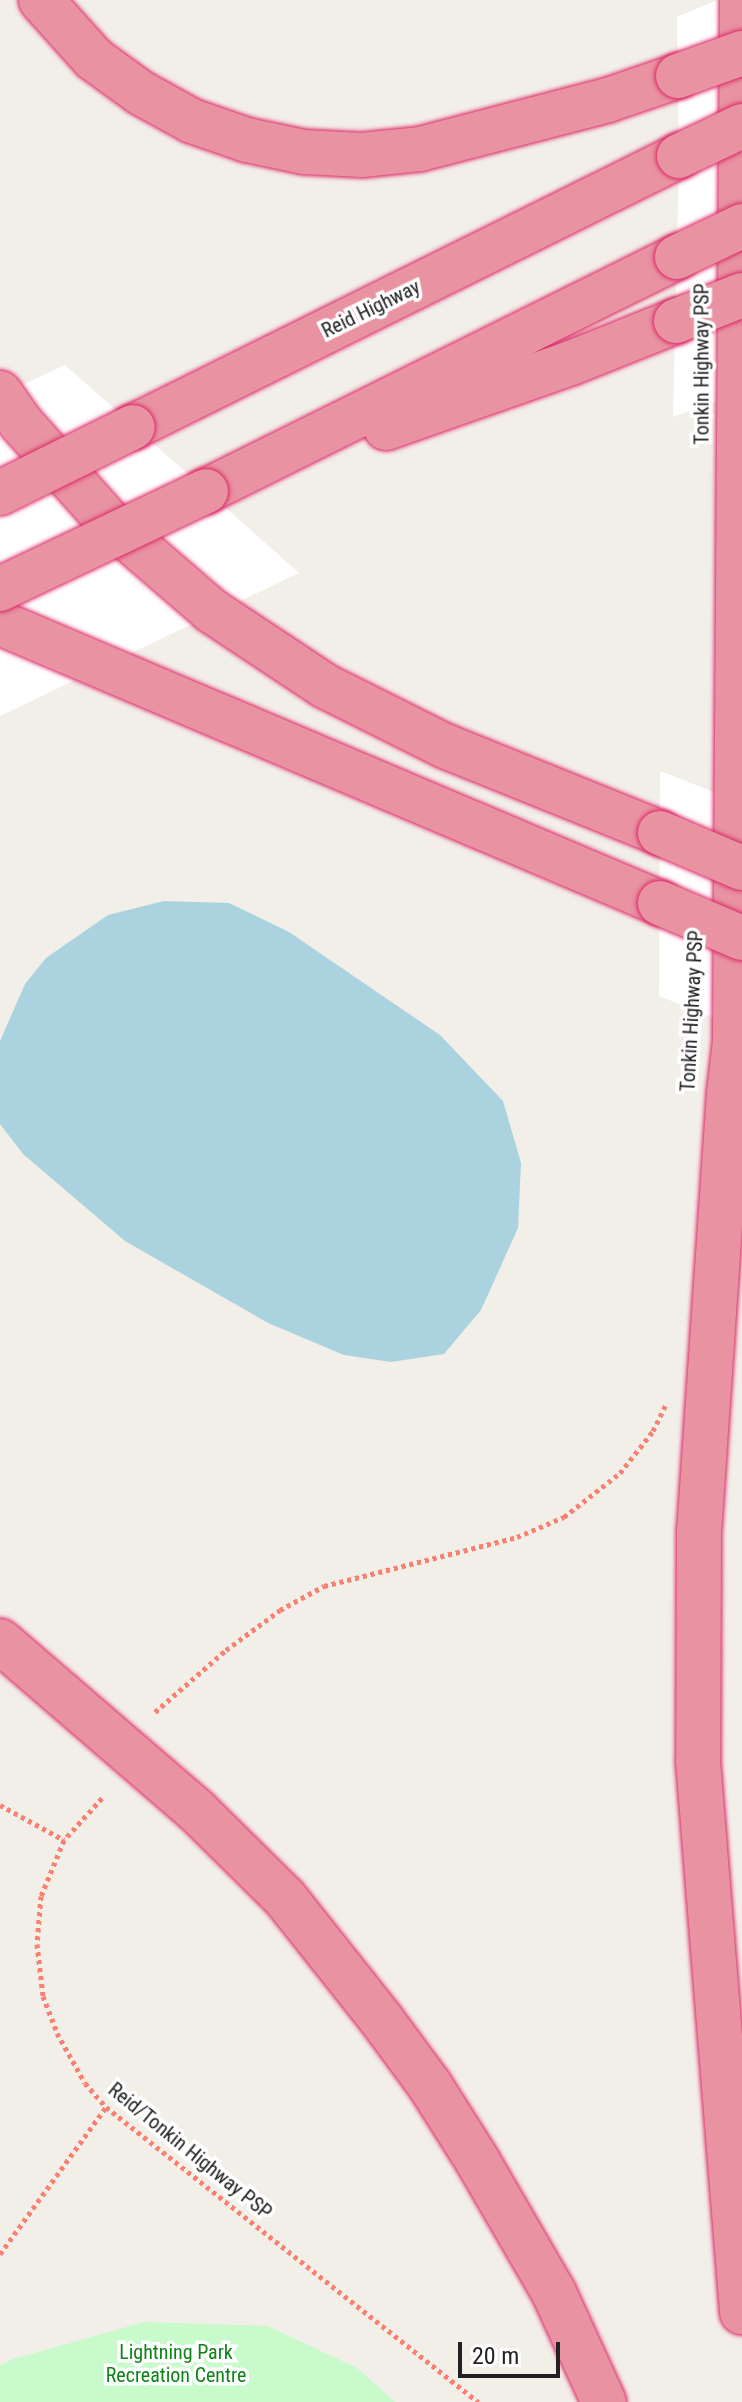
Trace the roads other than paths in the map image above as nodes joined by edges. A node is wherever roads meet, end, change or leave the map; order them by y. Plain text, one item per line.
1 (41, 0) edge
2 (742, 0) edge
3 (742, 53) edge
4 (742, 126) edge
5 (742, 226) edge
6 (742, 295) edge
7 (0, 393) edge
8 (206, 491) junction
9 (0, 493) edge
10 (0, 589) edge
11 (0, 623) edge
12 (742, 868) edge
13 (742, 938) edge
14 (0, 1641) edge
15 (742, 2312) edge
16 (604, 2402) edge

1 - 3 highway, bridge
2 - 15 highway
4 - 9 highway, Reid Highway, bridge
5 - 8 highway, bridge
6 - 8 highway, bridge
7 - 12 highway, bridge
8 - 10 highway, bridge
11 - 13 highway, bridge
14 - 16 highway

